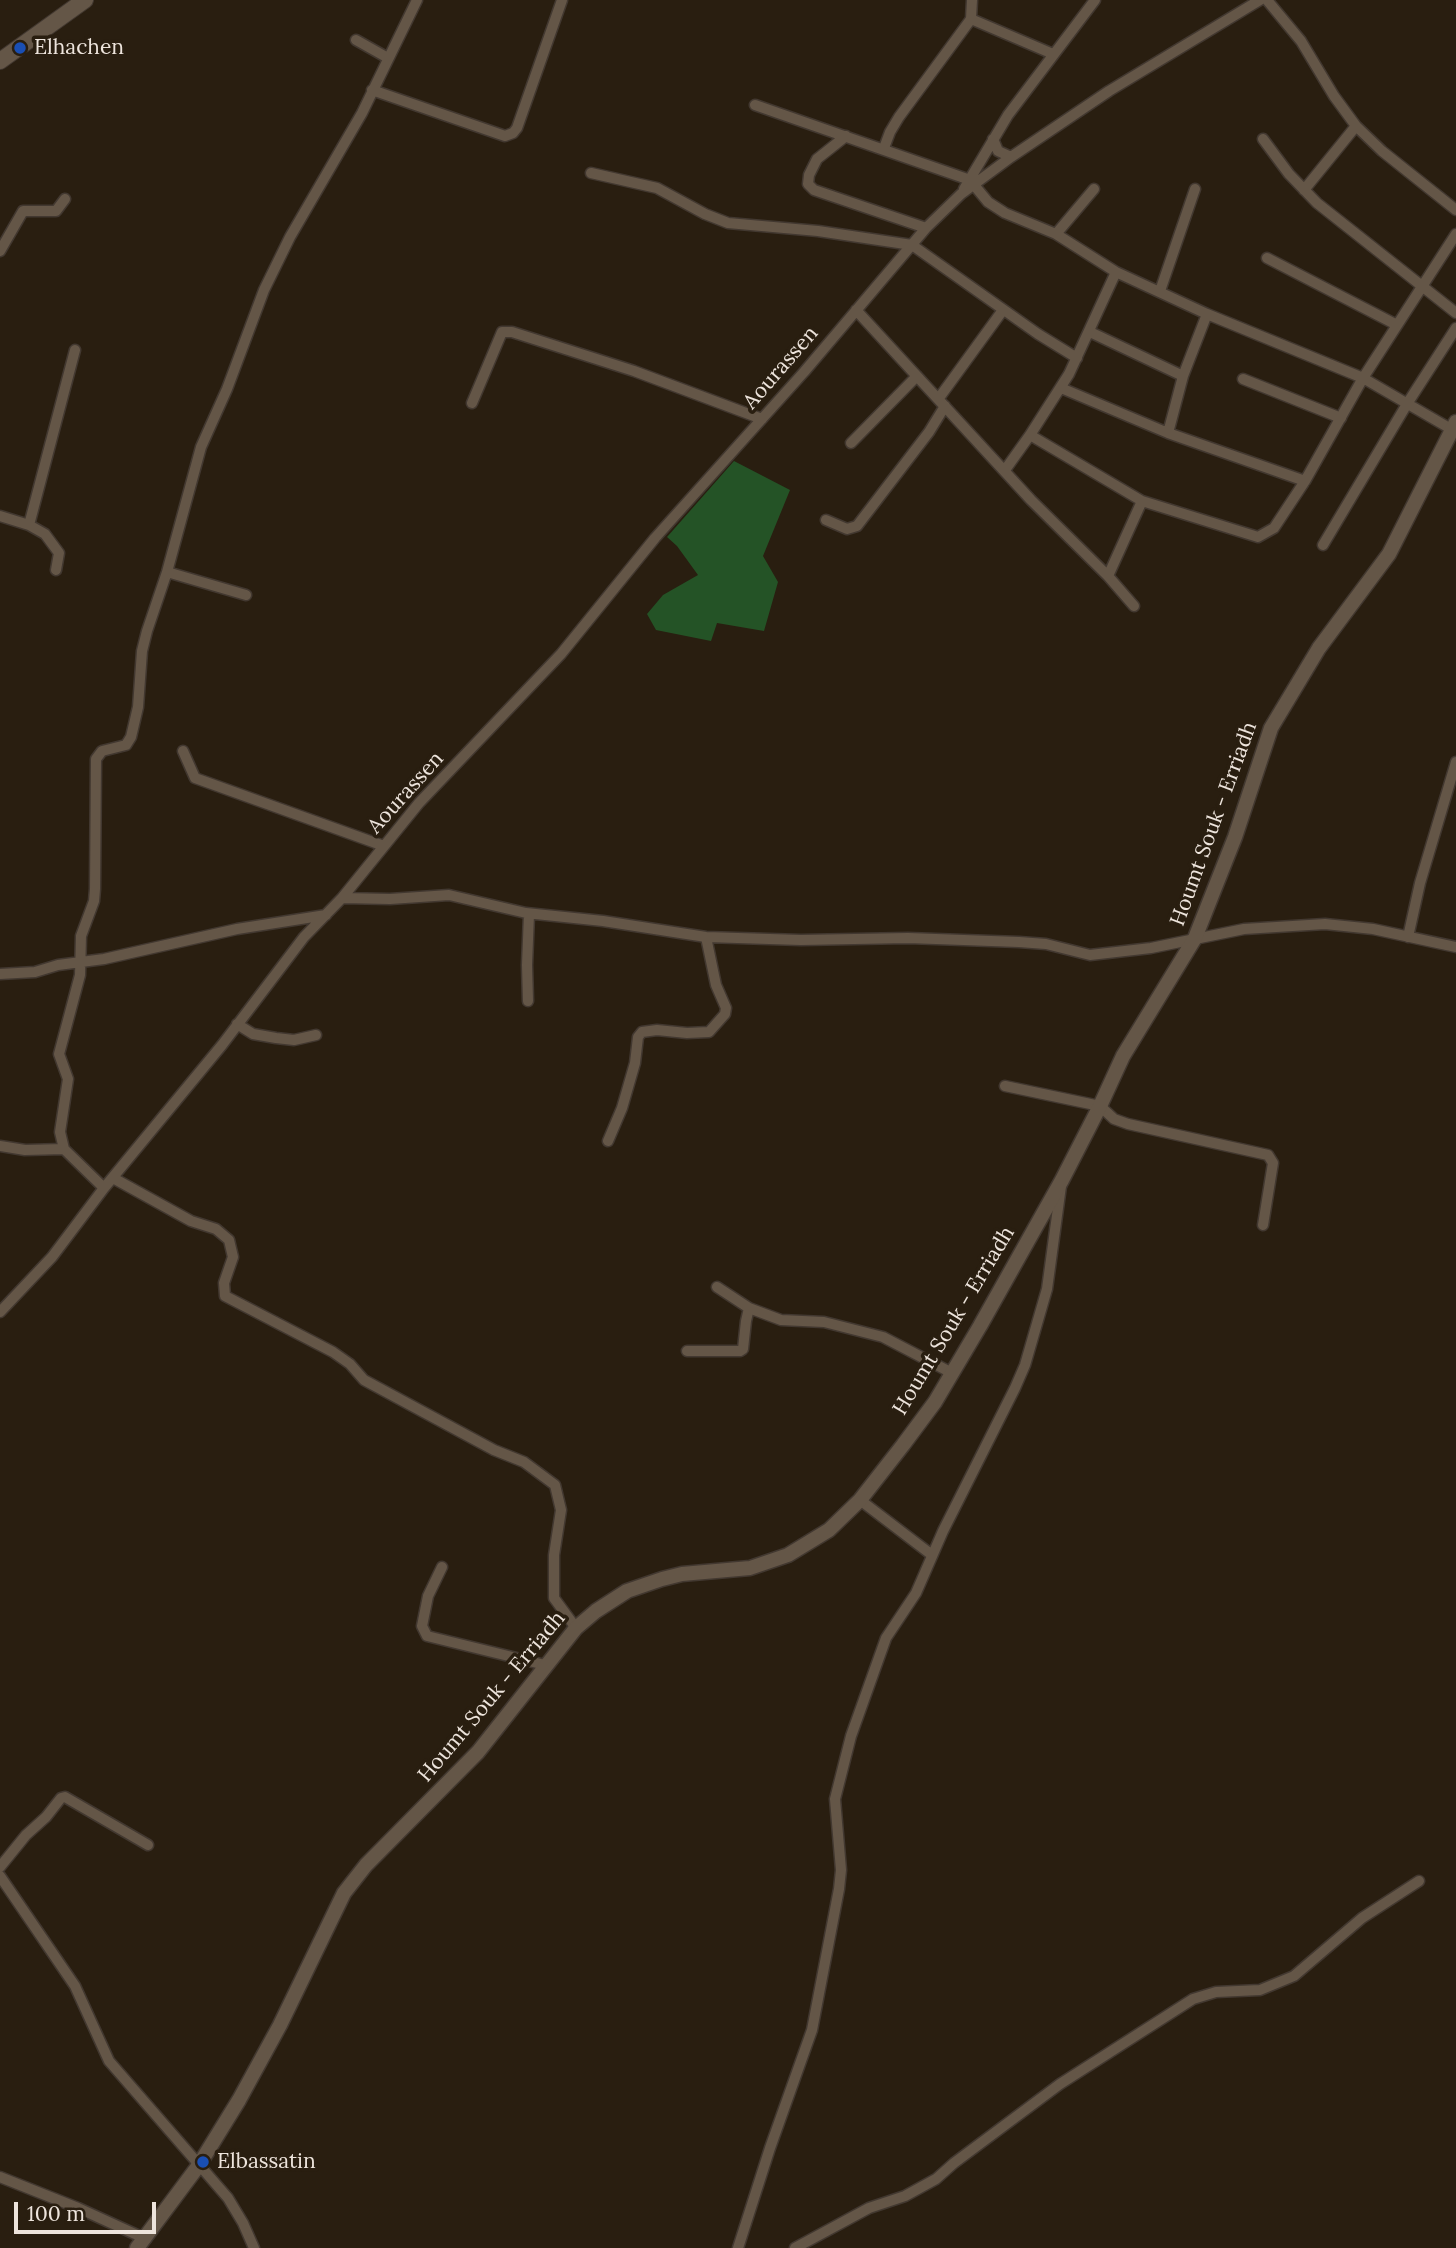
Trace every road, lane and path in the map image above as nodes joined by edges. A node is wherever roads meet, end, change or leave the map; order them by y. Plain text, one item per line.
1 (85, 0) edge
2 (417, 0) edge
3 (562, 0) edge
4 (972, 0) edge
5 (1095, 0) edge
6 (1260, 0) edge
7 (1267, 0) edge
8 (971, 19) junction
9 (356, 40) dead end
10 (1053, 54) junction
11 (388, 58) junction
12 (0, 61) edge
13 (372, 90) junction
14 (755, 105) dead end
15 (1356, 126) junction
16 (846, 136) junction
17 (993, 139) junction
18 (1263, 139) dead end
19 (884, 148) junction
20 (1011, 156) junction
21 (591, 173) dead end
22 (972, 183) junction
23 (1094, 189) dead end
24 (1195, 189) dead end
25 (1304, 190) junction
26 (65, 199) dead end
27 (1456, 210) edge
28 (926, 228) junction
29 (1056, 234) junction
30 (1456, 234) edge
31 (912, 245) junction
32 (0, 251) edge
33 (1267, 258) dead end
34 (1116, 272) junction
35 (1422, 286) junction
36 (1160, 291) junction
37 (856, 310) junction
38 (1003, 310) junction
39 (1456, 313) edge
40 (1207, 314) junction
41 (1397, 325) junction
42 (1456, 328) edge
43 (1090, 332) junction
44 (75, 350) dead end
45 (1077, 358) junction
46 (917, 376) junction
47 (1183, 376) junction
48 (1363, 378) junction
49 (1243, 379) dead end
50 (1061, 388) junction
51 (942, 402) junction
52 (472, 403) dead end
53 (1407, 404) junction
54 (1341, 418) junction
55 (762, 419) junction
56 (1454, 426) edge
57 (1168, 433) junction
58 (1030, 435) junction
59 (851, 443) dead end
60 (1005, 470) junction
61 (1305, 481) junction
62 (1142, 501) junction
63 (0, 516) edge
64 (826, 520) dead end
65 (29, 525) junction
66 (1323, 545) dead end
67 (56, 570) dead end
68 (167, 572) junction
69 (1108, 576) junction
70 (246, 596) dead end
71 (1134, 606) dead end
72 (183, 751) dead end
73 (1456, 762) edge
74 (384, 846) junction
75 (342, 898) junction
76 (529, 914) junction
77 (326, 915) junction
78 (706, 937) junction
79 (1408, 937) junction
80 (1195, 938) junction
81 (1456, 947) edge
82 (80, 963) junction
83 (0, 974) edge
84 (528, 1001) dead end
85 (237, 1024) junction
86 (316, 1035) dead end
87 (1005, 1086) dead end
88 (1100, 1106) junction
89 (608, 1141) dead end
90 (0, 1146) edge
91 (64, 1149) junction
92 (113, 1178) junction
93 (1062, 1180) junction
94 (104, 1188) junction
95 (1263, 1225) dead end
96 (716, 1287) dead end
97 (749, 1308) junction
98 (0, 1312) edge
99 (687, 1351) dead end
100 (952, 1373) junction
101 (860, 1500) junction
102 (932, 1555) junction
103 (442, 1567) dead end
104 (576, 1628) junction
105 (545, 1665) junction
106 (148, 1845) dead end
107 (0, 1867) edge
108 (0, 1876) edge
109 (1419, 1881) dead end
110 (199, 2165) junction
111 (0, 2177) edge
112 (742, 2234) junction
113 (142, 2243) edge
114 (254, 2248) edge
115 (738, 2248) edge
116 (749, 2248) edge
117 (795, 2248) edge

1 - 12 main road
2 - 11 street
3 - 13 street
4 - 8 street
5 - 10 street, Aourassen
6 - 20 street
7 - 15 street
8 - 10 street
8 - 19 street
9 - 11 street
10 - 17 street, Aourassen
11 - 13 street
13 - 68 street
14 - 16 street
15 - 25 street
15 - 27 street
16 - 19 street
16 - 28 street
17 - 20 street
17 - 22 street, Aourassen
18 - 25 street
19 - 22 street
20 - 22 street
21 - 31 street
22 - 28 street, Aourassen
22 - 29 street
23 - 29 street
24 - 36 street
25 - 35 street
26 - 32 street
28 - 31 street, Aourassen
29 - 34 street
30 - 35 street
31 - 37 street, Aourassen
31 - 38 street
33 - 41 street
34 - 36 street
34 - 43 street
35 - 39 street
35 - 41 street
36 - 40 street
37 - 46 street
37 - 55 street, Aourassen
38 - 45 street
38 - 51 street
40 - 47 street
40 - 48 street
41 - 48 street
42 - 53 street
43 - 45 street
43 - 47 street
44 - 65 street
45 - 50 street
46 - 51 street
46 - 59 street
47 - 57 street
48 - 53 street
48 - 54 street
49 - 54 street
50 - 57 street
50 - 58 street
51 - 60 street
51 - 64 street
52 - 55 street
53 - 56 street
53 - 66 street
54 - 61 street
55 - 74 street, Aourassen
56 - 80 street, Houmt Souk - Erriadh
57 - 61 street
58 - 60 street
58 - 62 street
60 - 69 street
61 - 62 street
62 - 69 street
63 - 65 street
65 - 67 street
68 - 70 street
68 - 82 street
69 - 71 street
72 - 74 street
73 - 79 street
74 - 75 street, Aourassen
75 - 76 street
75 - 77 street, Aourassen
76 - 78 street
76 - 84 street
77 - 82 street
77 - 85 street, Aourassen
78 - 80 street
78 - 89 street
79 - 80 street
79 - 81 street
80 - 88 street, Houmt Souk - Erriadh
82 - 83 street
82 - 91 street
85 - 86 street
85 - 92 street, Aourassen
87 - 88 street
88 - 93 street, Houmt Souk - Erriadh
88 - 95 street
90 - 91 street
91 - 94 street
92 - 94 street, Aourassen
92 - 104 street
93 - 100 street, Houmt Souk - Erriadh
93 - 102 street
94 - 98 street, Aourassen
96 - 97 street
97 - 99 street
97 - 100 street
100 - 101 street, Houmt Souk - Erriadh
101 - 102 street
101 - 104 street, Houmt Souk - Erriadh
102 - 112 street
103 - 105 street
104 - 105 street, Houmt Souk - Erriadh
105 - 110 street, Houmt Souk - Erriadh
106 - 107 street
108 - 110 street
109 - 117 street
110 - 113 street, Houmt Souk - Erriadh
110 - 114 street
111 - 113 street
112 - 115 street
112 - 116 street

